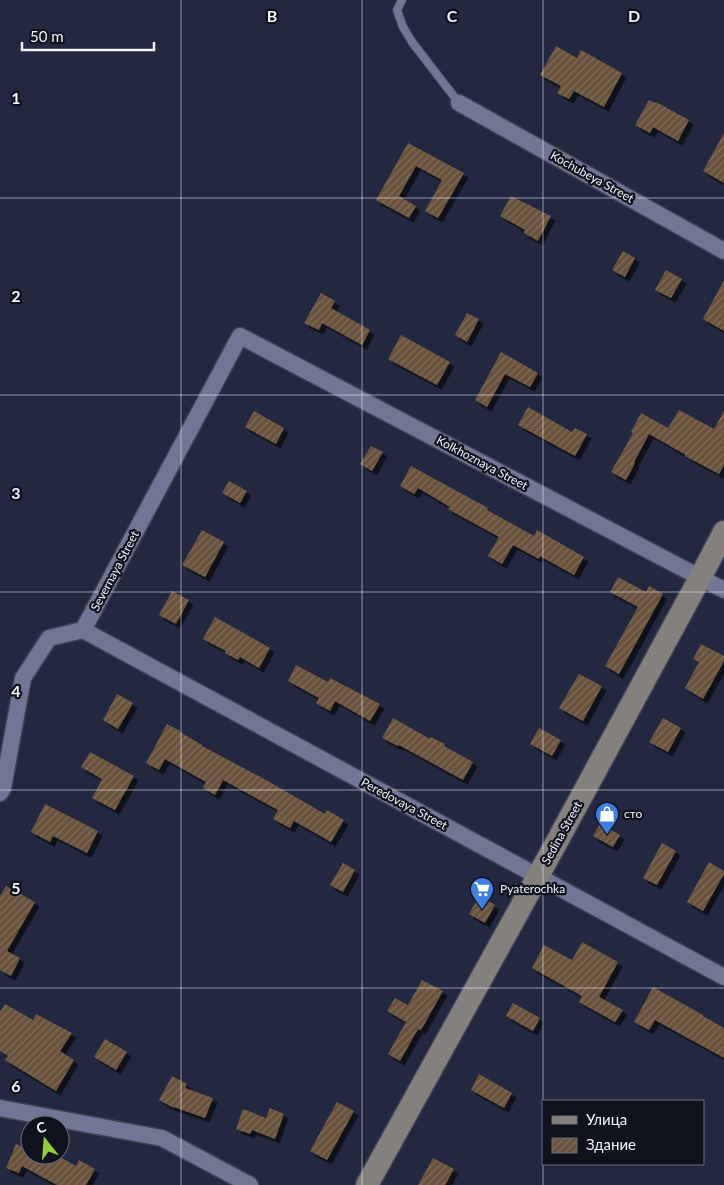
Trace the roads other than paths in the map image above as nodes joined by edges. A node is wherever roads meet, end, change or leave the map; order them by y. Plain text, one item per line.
1 (402, 0) edge
2 (459, 103) joint
3 (724, 251) edge
4 (240, 336) joint
5 (724, 532) edge
6 (700, 578) junction
7 (724, 590) edge
8 (83, 630) junction
9 (1, 789) edge
10 (538, 876) junction
11 (724, 977) edge
12 (0, 1108) edge
13 (250, 1185) edge
14 (367, 1185) edge

1 - 2 lane
2 - 3 street, Kochubeya Street
4 - 6 street, Kolkhoznaya Street
4 - 8 street, Severnaya Street
5 - 6 main road, Sedina Street
6 - 7 street, Kolkhoznaya Street
6 - 10 main road, Sedina Street
8 - 9 street
8 - 10 street, Peredovaya Street
10 - 11 street, Peredovaya Street
10 - 14 main road, Sedina Street
12 - 13 street

